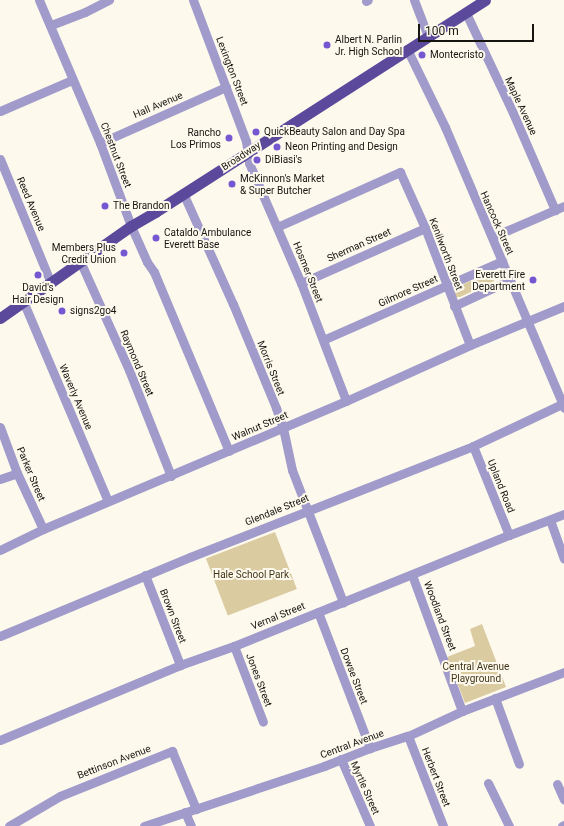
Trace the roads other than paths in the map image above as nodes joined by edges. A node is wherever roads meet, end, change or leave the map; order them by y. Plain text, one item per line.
1 (39, 0) edge
2 (110, 0) edge
3 (193, 0) edge
4 (414, 0) edge
5 (486, 0) edge
6 (466, 13) junction
7 (51, 25) junction
8 (428, 36) junction
9 (407, 49) junction
10 (72, 80) junction
11 (226, 87) junction
12 (0, 111) edge
13 (100, 143) junction
14 (247, 151) junction
15 (0, 158) edge
16 (183, 193) junction
17 (564, 206) edge
18 (555, 210) junction
19 (131, 226) junction
20 (277, 227) junction
21 (425, 228) junction
22 (492, 237) junction
23 (80, 261) junction
24 (502, 261) junction
25 (510, 280) junction
26 (50, 281) junction
27 (301, 283) junction
28 (447, 286) junction
29 (23, 301) junction
30 (454, 306) junction
31 (564, 306) edge
32 (0, 318) edge
33 (527, 320) junction
34 (323, 340) junction
35 (470, 345) junction
36 (346, 401) junction
37 (563, 405) edge
38 (0, 427) edge
39 (283, 428) junction
40 (473, 446) junction
41 (229, 451) junction
42 (17, 473) junction
43 (171, 476) junction
44 (0, 479) edge
45 (108, 501) junction
46 (307, 510) junction
47 (564, 514) edge
48 (550, 520) junction
49 (43, 529) junction
50 (509, 535) junction
51 (0, 550) edge
52 (564, 559) edge
53 (145, 575) junction
54 (412, 575) junction
55 (343, 602) junction
56 (318, 612) junction
57 (0, 636) edge
58 (234, 646) junction
59 (180, 665) junction
60 (564, 672) edge
61 (495, 698) junction
62 (462, 711) junction
63 (263, 722) dead end
64 (408, 736) junction
65 (0, 740) edge
66 (370, 748) junction
67 (341, 759) junction
68 (519, 764) dead end
69 (488, 783) dead end
70 (557, 784) dead end
71 (564, 800) edge
72 (196, 809) junction
73 (185, 812) junction
74 (9, 826) edge
75 (144, 826) edge
76 (191, 826) edge
77 (370, 826) edge
78 (443, 826) edge
79 (509, 826) edge

1 - 7 street, Chestnut Street
2 - 7 street
3 - 11 street, Lexington Street
4 - 8 street
5 - 6 main road, Broadway
6 - 8 main road, Broadway
6 - 18 street, Maple Avenue
7 - 10 street, Chestnut Street
8 - 9 main road, Broadway
9 - 14 main road, Broadway
9 - 22 street, Hancock Street
10 - 12 street
10 - 13 street, Chestnut Street
11 - 13 street, Hall Avenue
11 - 14 street, Lexington Street
13 - 19 street, Chestnut Street
14 - 16 main road, Broadway
14 - 20 street, Hosmer Street
15 - 26 street, Reed Avenue
16 - 19 main road, Broadway
16 - 39 street, Morris Street
17 - 18 street
18 - 22 street
19 - 23 main road, Broadway
19 - 41 street, Chestnut Street
20 - 21 street, Kenilworth Street
20 - 27 street, Hosmer Street
21 - 27 street, Sherman Street
21 - 28 street, Kenilworth Street
22 - 24 street, Hancock Street
23 - 26 main road, Broadway
23 - 43 street, Raymond Street
24 - 25 street, Hancock Street
24 - 28 street, Gilmore Street
25 - 30 street
25 - 33 street, Hancock Street
26 - 29 main road, Broadway
27 - 34 street, Hosmer Street
28 - 30 street, Kenilworth Street
28 - 34 street, Gilmore Street
29 - 32 main road, Broadway
29 - 45 street, Waverly Avenue
30 - 35 street, Kenilworth Street
31 - 33 street, Walnut Street
33 - 35 street, Walnut Street
33 - 37 street, Hancock Street
34 - 36 street, Hosmer Street
35 - 36 street, Walnut Street
36 - 39 street, Walnut Street
37 - 40 street, Glendale Street
38 - 42 street, Parker Street
39 - 41 street, Walnut Street
39 - 46 street, Morris Street
40 - 46 street, Glendale Street
40 - 50 street, Upland Road
41 - 43 street, Walnut Street
42 - 44 street
42 - 49 street, Parker Street
43 - 45 street, Walnut Street
45 - 49 street, Walnut Street
46 - 53 street, Glendale Street
46 - 55 street, Morris Street
47 - 48 street, Vernal Street
48 - 50 street, Vernal Street
48 - 52 street
49 - 51 street, Walnut Street
50 - 54 street, Vernal Street
53 - 57 street, Glendale Street
53 - 59 street, Brown Street
54 - 55 street, Vernal Street
54 - 62 street, Woodland Street
55 - 56 street, Vernal Street
56 - 58 street, Vernal Street
56 - 66 street, Dowse Street
58 - 59 street, Vernal Street
58 - 63 street, Jones Street
59 - 65 street, Vernal Street
60 - 61 street, Central Avenue
61 - 62 street, Central Avenue
61 - 68 street
62 - 64 street, Central Avenue
64 - 66 street, Central Avenue
64 - 78 street, Herbert Street
66 - 67 street, Central Avenue
67 - 72 street, Central Avenue
67 - 77 street, Myrtle Street
69 - 79 street
70 - 71 street
72 - 73 street, Central Avenue
72 - 74 street, Bettinson Avenue
73 - 75 street, Central Avenue
73 - 76 street

